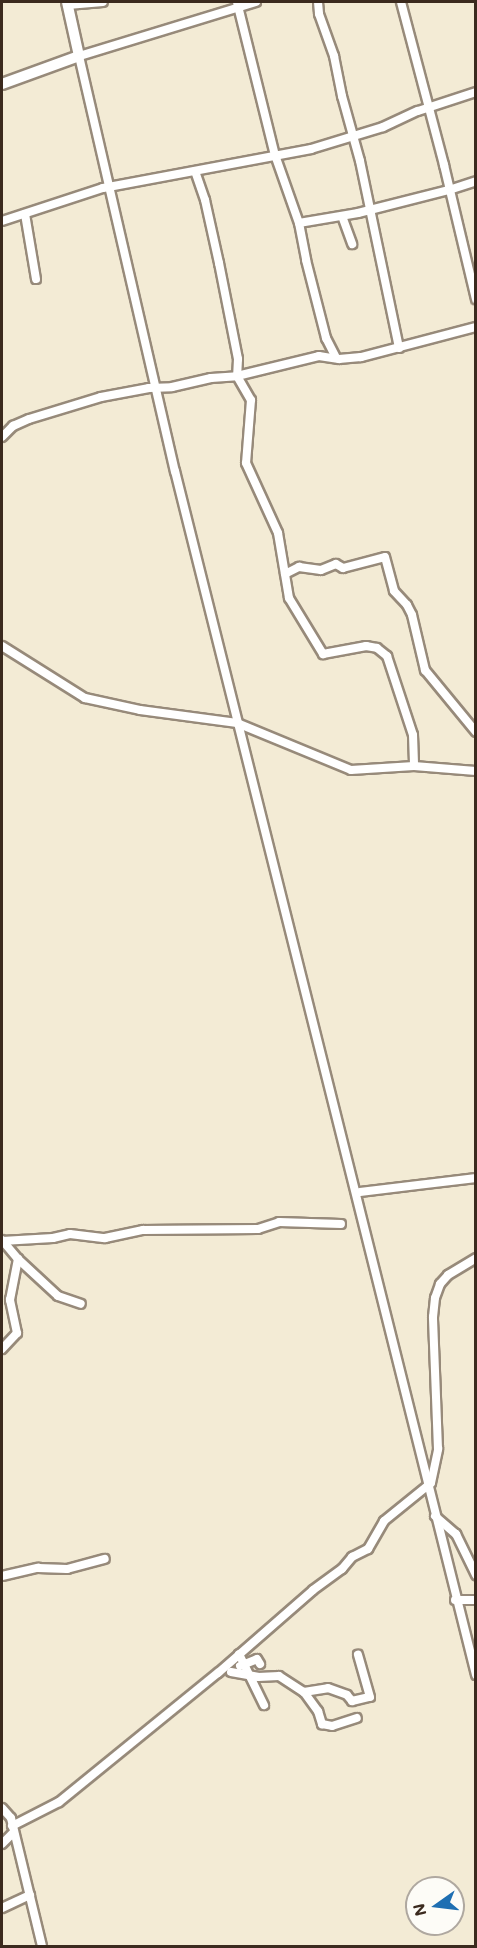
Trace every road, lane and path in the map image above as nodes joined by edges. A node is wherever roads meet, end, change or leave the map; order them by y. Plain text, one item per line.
1 (103, 2) edge
2 (256, 2) edge
3 (318, 2) edge
4 (401, 2) edge
5 (68, 3) edge
6 (238, 5) edge
7 (79, 56) junction
8 (2, 84) edge
9 (476, 92) edge
10 (427, 107) junction
11 (354, 137) junction
12 (275, 155) junction
13 (195, 171) junction
14 (476, 181) edge
15 (111, 186) junction
16 (449, 190) junction
17 (370, 209) junction
18 (25, 214) junction
19 (342, 216) junction
20 (2, 221) edge
21 (299, 224) junction
22 (352, 244) dead end
23 (36, 279) dead end
24 (476, 299) edge
25 (476, 327) edge
26 (399, 348) junction
27 (336, 358) junction
28 (237, 376) junction
29 (157, 388) junction
30 (2, 437) edge
31 (285, 574) junction
32 (2, 646) edge
33 (237, 723) junction
34 (476, 732) edge
35 (414, 766) junction
36 (476, 771) edge
37 (476, 1178) edge
38 (360, 1192) dead end
39 (341, 1224) dead end
40 (2, 1241) edge
41 (476, 1258) edge
42 (18, 1259) junction
43 (81, 1304) dead end
44 (2, 1349) edge
45 (429, 1486) junction
46 (435, 1515) junction
47 (105, 1559) dead end
48 (476, 1575) edge
49 (2, 1576) edge
50 (455, 1600) junction
51 (476, 1600) edge
52 (248, 1645) junction
53 (239, 1654) junction
54 (358, 1655) dead end
55 (245, 1665) junction
56 (231, 1672) junction
57 (218, 1673) junction
58 (251, 1675) junction
59 (476, 1675) edge
60 (304, 1692) junction
61 (264, 1705) dead end
62 (357, 1718) dead end
63 (2, 1808) edge
64 (12, 1829) junction
65 (2, 1844) edge
66 (30, 1895) junction
67 (2, 1908) edge
68 (42, 1947) edge

1 - 5 street
2 - 6 street
3 - 11 street
4 - 10 street
5 - 7 street
6 - 7 street
6 - 12 street
7 - 8 street
7 - 15 street
9 - 10 street
10 - 11 street
10 - 16 street
11 - 12 street
11 - 17 street
12 - 13 street
12 - 21 street
13 - 15 street
13 - 28 street
14 - 16 street
15 - 18 street
15 - 29 street
16 - 17 street
16 - 24 street
17 - 19 street
17 - 26 street
18 - 20 street
18 - 23 street
19 - 21 street
19 - 22 street
21 - 27 street
25 - 26 street
26 - 27 street
27 - 28 street
28 - 29 street
28 - 31 street
29 - 30 street
29 - 33 street
31 - 34 street
31 - 35 street
32 - 33 street
33 - 35 street
33 - 45 street
35 - 36 street
37 - 38 street
39 - 40 street
40 - 42 street
41 - 45 street
42 - 43 street
42 - 44 street
45 - 46 street
45 - 52 street
46 - 48 street
46 - 50 street
47 - 49 street
50 - 51 street
50 - 59 street
52 - 53 street
52 - 55 street
53 - 55 street
53 - 57 street
54 - 60 street
55 - 56 street
55 - 58 street
56 - 57 street
56 - 58 street
57 - 64 street
58 - 60 street
58 - 61 street
60 - 62 street
63 - 64 street
64 - 65 street
64 - 66 street
66 - 67 street
66 - 68 street

